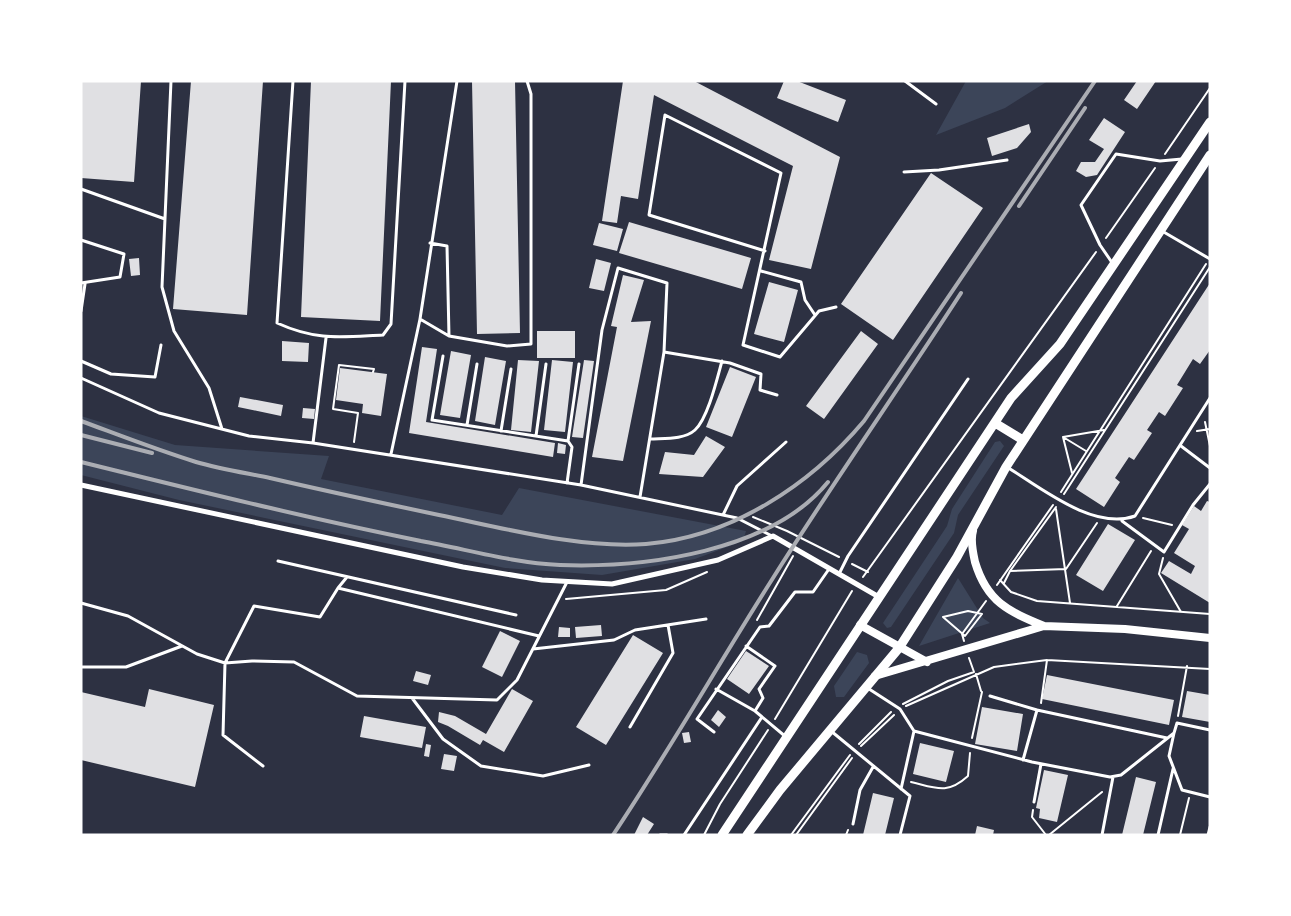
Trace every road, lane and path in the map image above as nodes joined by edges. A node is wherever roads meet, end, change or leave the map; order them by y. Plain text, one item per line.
1 (171, 81) edge
2 (293, 81) edge
3 (405, 81) edge
4 (457, 81) edge
5 (527, 81) edge
6 (905, 81) edge
7 (1210, 88) edge
8 (936, 104) dead end
9 (1210, 122) edge
10 (1210, 155) edge
11 (1185, 159) junction
12 (1006, 160) dead end
13 (1160, 161) junction
14 (904, 172) dead end
15 (81, 189) edge
16 (165, 219) junction
17 (1159, 230) junction
18 (81, 240) edge
19 (430, 244) junction
20 (1100, 245) junction
21 (765, 251) junction
22 (1209, 259) edge
23 (1114, 266) junction
24 (1210, 267) edge
25 (761, 271) junction
26 (83, 283) edge
27 (836, 306) dead end
28 (81, 311) edge
29 (815, 315) junction
30 (420, 319) junction
31 (449, 336) junction
32 (326, 338) junction
33 (161, 344) dead end
34 (664, 352) junction
35 (443, 356) dead end
36 (81, 361) edge
37 (722, 361) junction
38 (477, 364) dead end
39 (546, 364) dead end
40 (579, 364) dead end
41 (511, 369) dead end
42 (373, 372) dead end
43 (81, 378) edge
44 (968, 379) dead end
45 (777, 395) dead end
46 (1210, 398) edge
47 (1202, 410) junction
48 (995, 423) junction
49 (467, 425) junction
50 (356, 426) dead end
51 (222, 429) junction
52 (502, 430) junction
53 (1099, 430) junction
54 (1104, 430) junction
55 (1208, 430) edge
56 (1189, 433) junction
57 (536, 436) junction
58 (1063, 437) junction
59 (650, 439) junction
60 (1023, 440) junction
61 (568, 441) junction
62 (313, 442) junction
63 (786, 442) dead end
64 (1181, 446) junction
65 (1210, 446) edge
66 (1088, 452) junction
67 (391, 454) junction
68 (1006, 467) junction
69 (1210, 468) edge
70 (1073, 476) junction
71 (567, 483) junction
72 (1210, 484) edge
73 (81, 485) edge
74 (581, 485) junction
75 (640, 498) junction
76 (1059, 499) junction
77 (1055, 508) junction
78 (724, 515) junction
79 (1135, 516) junction
80 (1102, 517) junction
81 (976, 519) junction
82 (1122, 521) junction
83 (1180, 527) junction
84 (773, 536) junction
85 (1155, 545) junction
86 (797, 550) junction
87 (1164, 552) junction
88 (278, 561) dead end
89 (829, 569) junction
90 (1066, 570) junction
91 (1010, 571) junction
92 (839, 574) junction
93 (347, 577) junction
94 (1000, 580) junction
95 (568, 581) junction
96 (1004, 583) junction
97 (856, 585) junction
98 (338, 588) junction
99 (990, 594) junction
100 (879, 597) junction
101 (81, 603) edge
102 (1070, 603) junction
103 (1117, 606) junction
104 (1181, 612) junction
105 (977, 613) junction
106 (1210, 614) edge
107 (516, 615) dead end
108 (706, 619) dead end
109 (668, 625) junction
110 (860, 625) junction
111 (1044, 626) junction
112 (757, 631) junction
113 (962, 634) junction
114 (539, 636) junction
115 (1210, 638) edge
116 (182, 646) junction
117 (746, 646) junction
118 (899, 648) junction
119 (966, 648) junction
120 (533, 649) junction
121 (1047, 660) junction
122 (927, 662) junction
123 (226, 663) junction
124 (1187, 666) junction
125 (81, 667) edge
126 (1210, 669) edge
127 (974, 672) junction
128 (977, 675) junction
129 (874, 677) junction
130 (866, 687) junction
131 (716, 688) junction
132 (982, 692) junction
133 (990, 696) joint
134 (412, 698) junction
135 (899, 708) junction
136 (1038, 710) junction
137 (755, 711) junction
138 (762, 717) junction
139 (1177, 723) junction
140 (771, 725) junction
141 (630, 727) dead end
142 (1210, 730) edge
143 (830, 731) junction
144 (914, 731) junction
145 (714, 732) dead end
146 (1174, 733) junction
147 (786, 737) junction
148 (1168, 738) junction
149 (970, 746) junction
150 (854, 752) junction
151 (1023, 760) junction
152 (1041, 764) junction
153 (589, 765) dead end
154 (263, 766) dead end
155 (873, 767) junction
156 (1174, 768) junction
157 (1113, 777) junction
158 (903, 780) junction
159 (1112, 784) junction
160 (901, 789) junction
161 (1191, 792) junction
162 (1210, 797) edge
163 (1034, 802) joint
164 (853, 824) dead end
165 (1210, 827) edge
166 (660, 835) edge
167 (667, 835) edge
168 (684, 835) edge
169 (704, 835) edge
170 (722, 835) edge
171 (747, 835) edge
172 (791, 835) edge
173 (796, 835) edge
174 (900, 835) edge
175 (1048, 835) edge
176 (1102, 835) edge
177 (1158, 835) edge
178 (1180, 835) edge
179 (1208, 835) edge

1 - 16 lane
2 - 32 lane
3 - 32 lane
4 - 19 lane
5 - 31 lane
6 - 8 lane
7 - 13 path
9 - 11 main road
10 - 17 main road
11 - 13 lane
11 - 23 main road
12 - 14 lane
13 - 20 path
13 - 20 lane
15 - 16 lane
16 - 51 lane
17 - 22 lane
17 - 60 main road
18 - 26 lane
19 - 30 lane
19 - 31 lane
20 - 23 lane
20 - 97 path
21 - 21 lane
21 - 25 lane
22 - 53 path
23 - 48 main road
24 - 54 path
25 - 29 lane
25 - 29 lane
26 - 28 lane
27 - 29 lane
30 - 31 lane
30 - 67 lane
32 - 62 lane
33 - 36 lane
34 - 37 lane
34 - 59 lane
34 - 74 lane
35 - 49 lane
37 - 45 lane
37 - 59 lane
38 - 49 lane
39 - 57 lane
40 - 61 lane
41 - 52 lane
42 - 50 path
43 - 51 lane
44 - 92 lane
46 - 47 lane
47 - 55 path
47 - 56 lane
48 - 60 main road
48 - 100 main road
49 - 52 lane
51 - 62 lane
52 - 57 lane
53 - 54 path
53 - 58 path
53 - 66 path
54 - 66 path
55 - 56 path
55 - 65 path
56 - 64 lane
57 - 61 lane
58 - 66 path
58 - 70 path
59 - 75 lane
60 - 68 main road
61 - 71 lane
62 - 67 lane
63 - 78 lane
64 - 69 lane
64 - 79 lane
66 - 70 path
67 - 71 lane
68 - 76 lane
68 - 81 main road
70 - 76 path
71 - 74 lane
72 - 83 lane
73 - 95 street
74 - 75 lane
75 - 78 lane
76 - 77 path
76 - 80 lane
76 - 94 path
77 - 90 path
77 - 91 path
78 - 84 lane
79 - 82 lane
79 - 83 path
80 - 82 lane
80 - 90 path
81 - 99 street
81 - 118 main road
82 - 85 lane
83 - 87 lane
84 - 86 street
84 - 95 street
85 - 87 lane
85 - 103 path
86 - 89 street
86 - 112 path
87 - 104 path
88 - 93 lane
89 - 92 street
89 - 112 lane
90 - 91 path
90 - 102 path
91 - 96 path
92 - 97 street
93 - 98 lane
93 - 107 lane
94 - 96 path
94 - 99 path
95 - 114 lane
96 - 102 path
97 - 100 street
97 - 140 path
98 - 114 lane
98 - 123 lane
99 - 105 path
99 - 111 street
100 - 110 main road
101 - 116 lane
102 - 103 path
103 - 104 path
104 - 106 path
105 - 113 path
105 - 113 path
105 - 113 path
108 - 109 lane
109 - 120 lane
109 - 141 lane
110 - 118 street
110 - 147 main road
111 - 115 street
111 - 119 street
112 - 117 lane
113 - 119 path
114 - 120 lane
116 - 123 lane
116 - 125 lane
117 - 131 lane
117 - 137 lane
118 - 122 street
118 - 129 main road
119 - 122 street
119 - 127 path
120 - 134 lane
121 - 124 path
121 - 128 path
121 - 136 path
122 - 129 street
123 - 134 lane
123 - 154 lane
124 - 126 path
124 - 139 path
127 - 128 path
127 - 135 path
128 - 132 path
128 - 135 path
129 - 130 main road
130 - 135 lane
130 - 143 main road
131 - 137 lane
131 - 145 lane
132 - 133 path
132 - 149 path
133 - 136 lane
134 - 153 lane
135 - 144 lane
135 - 150 path
136 - 148 lane
136 - 151 lane
137 - 138 lane
138 - 140 lane
138 - 168 lane
139 - 142 lane
139 - 146 lane
140 - 147 lane
140 - 169 path
143 - 150 lane
143 - 171 main road
144 - 149 lane
144 - 158 lane
146 - 148 lane
146 - 156 lane
147 - 170 main road
148 - 157 lane
149 - 151 lane
149 - 158 path
150 - 155 lane
150 - 172 path
150 - 173 path
151 - 152 lane
152 - 157 lane
152 - 163 lane
155 - 160 lane
155 - 164 lane
156 - 161 lane
156 - 177 lane
157 - 159 lane
158 - 160 lane
159 - 175 path
159 - 176 lane
160 - 174 lane
161 - 162 lane
161 - 178 path
163 - 175 path
165 - 179 lane
166 - 167 lane

